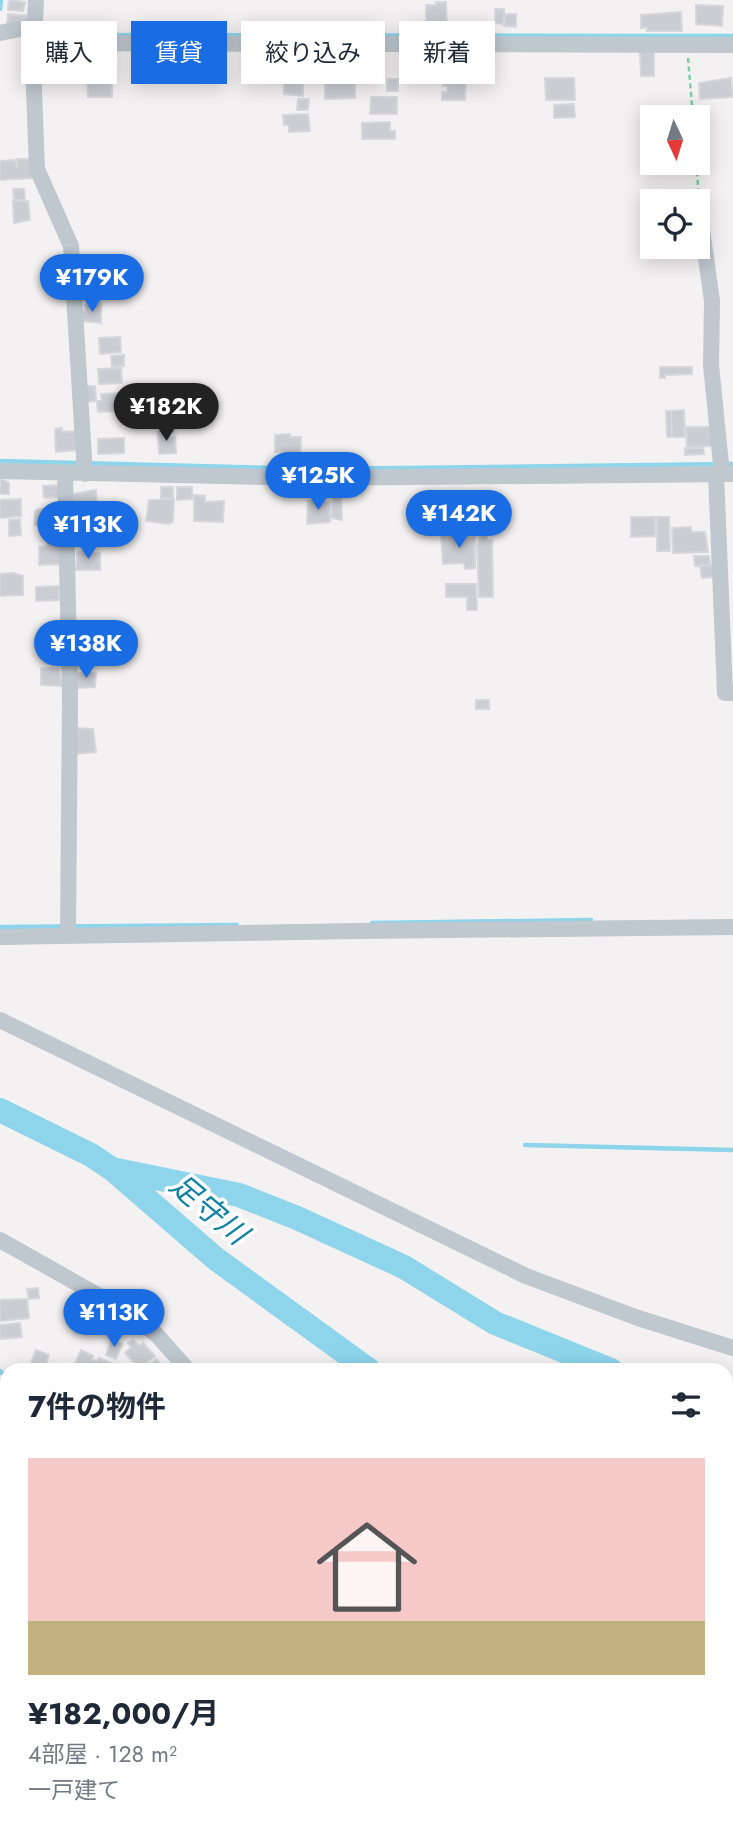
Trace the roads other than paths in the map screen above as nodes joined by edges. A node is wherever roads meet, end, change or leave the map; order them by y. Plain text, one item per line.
1 (36, 0) edge
2 (35, 21) edge
3 (1, 33) edge
4 (21, 34) edge
5 (117, 36) edge
6 (733, 45) edge
7 (36, 84) edge
8 (706, 259) edge
9 (84, 467) junction
10 (723, 470) edge
11 (0, 471) edge
12 (65, 474) junction
13 (733, 693) edge
14 (733, 927) edge
15 (68, 929) junction
16 (0, 937) edge
17 (0, 1020) edge
18 (0, 1240) edge
19 (733, 1348) edge
20 (182, 1363) edge

1 - 2 street
3 - 4 street
5 - 6 street
7 - 9 street
8 - 10 street
9 - 10 street
9 - 12 street
10 - 13 street
11 - 12 street
12 - 15 street
14 - 15 street
15 - 16 street
17 - 19 street
18 - 20 street

